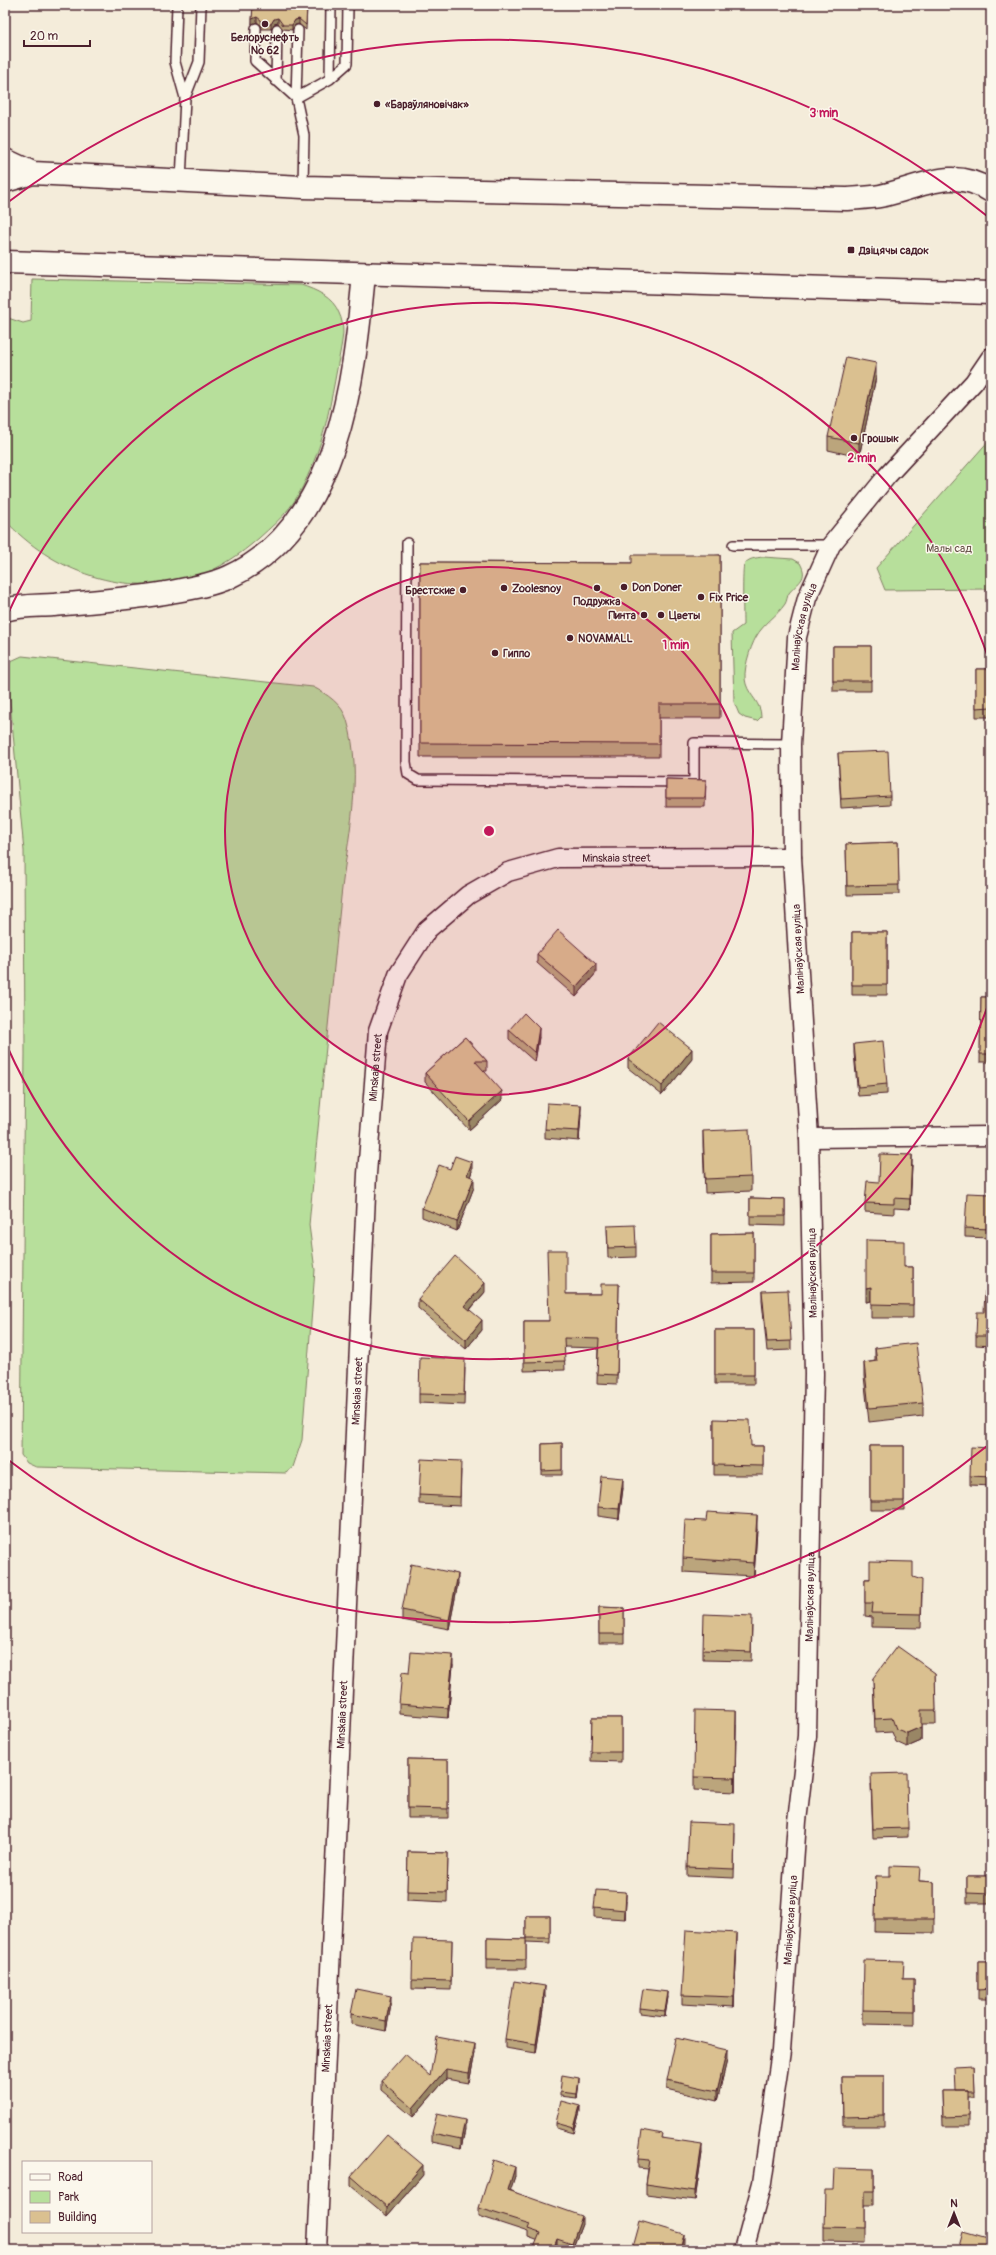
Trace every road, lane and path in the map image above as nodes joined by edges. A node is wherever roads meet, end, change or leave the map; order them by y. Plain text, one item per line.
1 (177, 5) edge
2 (201, 5) edge
3 (331, 5) edge
4 (348, 5) edge
5 (256, 28) dead end
6 (277, 29) dead end
7 (298, 30) dead end
8 (330, 79) junction
9 (276, 81) junction
10 (185, 98) junction
11 (296, 98) junction
12 (5, 160) edge
13 (33, 173) junction
14 (181, 180) junction
15 (5, 181) edge
16 (303, 187) junction
17 (991, 192) edge
18 (5, 262) edge
19 (364, 274) junction
20 (991, 294) edge
21 (991, 357) edge
22 (407, 543) dead end
23 (733, 545) dead end
24 (831, 545) junction
25 (5, 610) edge
26 (792, 744) junction
27 (792, 857) junction
28 (991, 1136) edge
29 (809, 1138) junction
30 (317, 2250) edge
31 (744, 2250) edge

1 - 10 lane
2 - 10 lane
3 - 8 lane
4 - 8 lane
5 - 9 lane
6 - 9 lane
7 - 11 lane
8 - 11 lane
9 - 11 lane
10 - 14 lane
11 - 16 lane
12 - 13 main road
13 - 14 main road
13 - 15 main road
14 - 16 main road
16 - 17 main road
18 - 19 main road
19 - 20 main road
19 - 25 main road
21 - 24 street, Малінаўская вуліца
22 - 26 lane
23 - 24 lane
24 - 26 street, Малінаўская вуліца
26 - 27 street, Малінаўская вуліца
27 - 29 street, Малінаўская вуліца
27 - 30 street, Minskaia street
28 - 29 street
29 - 31 street, Малінаўская вуліца

